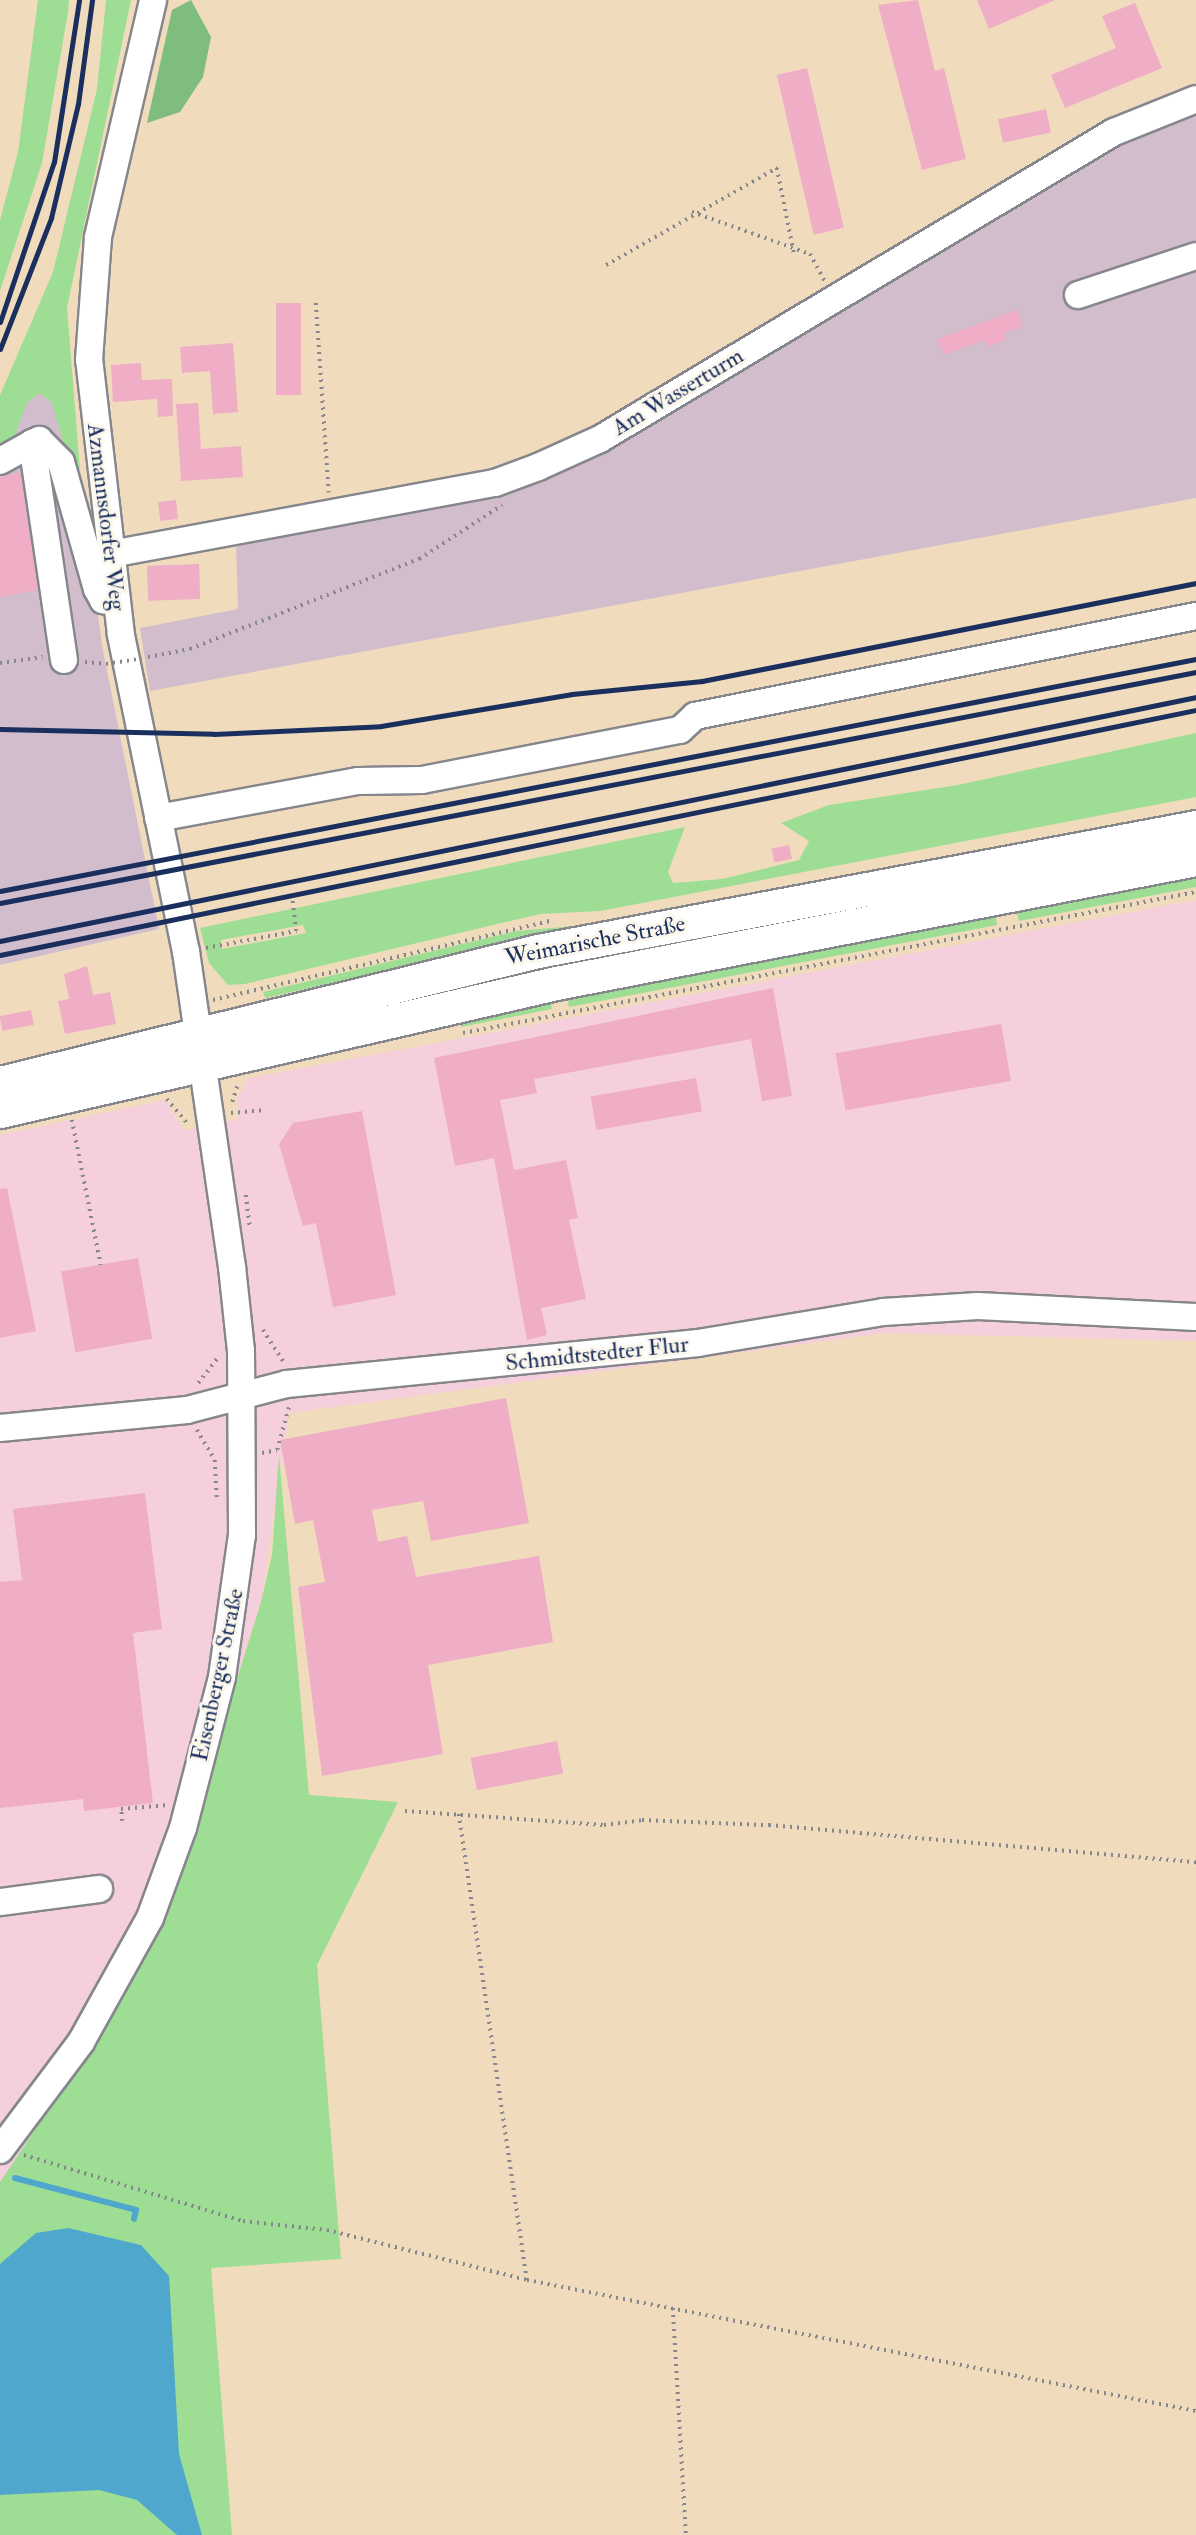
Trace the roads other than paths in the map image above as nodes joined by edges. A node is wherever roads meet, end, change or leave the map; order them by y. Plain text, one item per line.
1 (153, 0) edge
2 (1196, 99) edge
3 (1196, 256) edge
4 (1078, 295) dead end
5 (32, 443) junction
6 (0, 461) edge
7 (111, 554) junction
8 (117, 602) junction
9 (1196, 616) edge
10 (64, 660) dead end
11 (158, 818) junction
12 (1196, 827) edge
13 (1196, 859) edge
14 (197, 1019) junction
15 (202, 1076) junction
16 (0, 1083) edge
17 (0, 1111) edge
18 (1196, 1317) edge
19 (243, 1395) junction
20 (0, 1429) edge
21 (99, 1889) dead end
22 (0, 1902) edge
23 (2, 2147) edge

1 - 7 street, Azmannsdorfer Weg
2 - 7 street, Am Wasserturm
3 - 4 street
5 - 6 street
5 - 8 street
5 - 10 street
7 - 8 street, Azmannsdorfer Weg
8 - 11 street, Azmannsdorfer Weg
9 - 11 street
11 - 14 street, Azmannsdorfer Weg
12 - 14 main road, Weimarische Straße
13 - 15 main road, Weimarische Straße
14 - 15 street, Azmannsdorfer Weg
14 - 16 main road, Weimarische Straße
15 - 17 main road, Weimarische Straße
15 - 19 street, Eisenberger Straße
18 - 19 street, Schmidtstedter Flur
19 - 20 street, Schmidtstedter Flur
19 - 23 street, Eisenberger Straße
21 - 22 street

